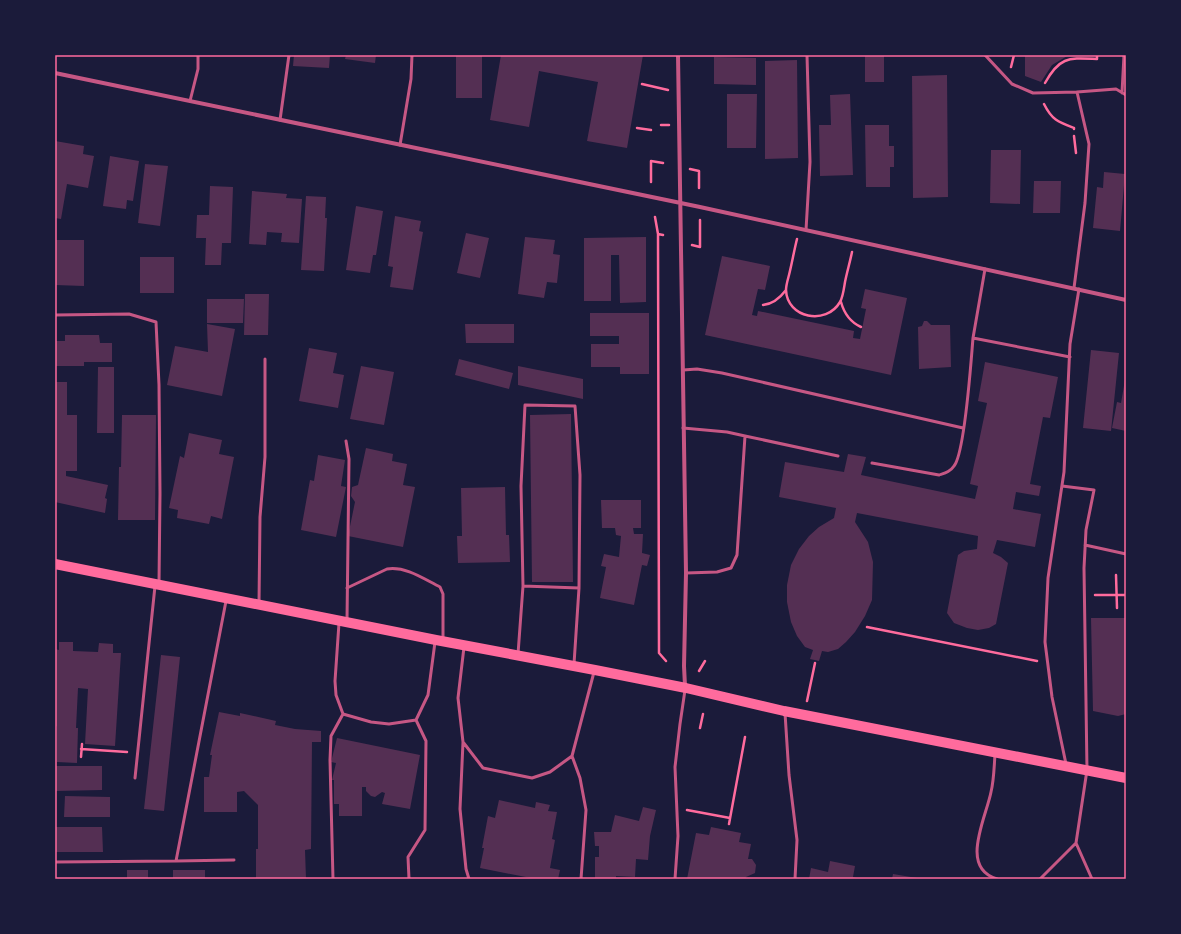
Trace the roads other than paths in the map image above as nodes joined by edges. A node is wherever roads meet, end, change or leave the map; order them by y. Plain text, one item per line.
1 (198, 55) edge
2 (289, 55) edge
3 (412, 55) edge
4 (678, 55) edge
5 (807, 55) edge
6 (985, 55) edge
7 (1124, 55) edge
8 (55, 73) edge
9 (1077, 92) junction
10 (1124, 94) edge
11 (190, 101) junction
12 (280, 120) junction
13 (400, 145) junction
14 (680, 203) junction
15 (806, 230) junction
16 (985, 269) junction
17 (1074, 288) junction
18 (1079, 289) junction
19 (1126, 300) edge
20 (55, 314) edge
21 (973, 338) junction
22 (1070, 357) junction
23 (265, 359) dead end
24 (683, 370) junction
25 (683, 428) junction
26 (964, 428) junction
27 (746, 436) junction
28 (346, 441) dead end
29 (838, 456) dead end
30 (872, 464) dead end
31 (1062, 486) junction
32 (1085, 546) junction
33 (1126, 554) edge
34 (55, 564) edge
35 (686, 573) junction
36 (157, 585) junction
37 (523, 586) junction
38 (347, 588) junction
39 (579, 588) junction
40 (227, 598) junction
41 (259, 605) junction
42 (343, 622) junction
43 (439, 641) junction
44 (464, 646) junction
45 (518, 656) junction
46 (574, 666) junction
47 (595, 670) junction
48 (686, 688) junction
49 (784, 711) junction
50 (343, 714) junction
51 (416, 720) junction
52 (463, 742) junction
53 (995, 751) junction
54 (572, 756) junction
55 (1066, 766) junction
56 (1087, 770) junction
57 (135, 778) dead end
58 (1126, 778) edge
59 (1076, 843) junction
60 (234, 860) dead end
61 (176, 861) junction
62 (55, 862) edge
63 (333, 879) edge
64 (409, 879) edge
65 (469, 879) edge
66 (581, 879) edge
67 (675, 879) edge
68 (795, 879) edge
69 (996, 879) edge
70 (1040, 879) edge
71 (1092, 879) edge

1 - 11 lane
2 - 12 lane
3 - 13 lane
4 - 14 street
5 - 15 lane
6 - 9 lane
7 - 10 lane
8 - 11 street
9 - 10 lane
9 - 17 lane
11 - 12 street
12 - 13 street
13 - 14 street
14 - 15 street
14 - 24 street
15 - 16 street
16 - 17 street
16 - 21 lane
17 - 18 street
18 - 19 street
18 - 22 lane
20 - 36 lane
21 - 22 lane
21 - 26 lane
22 - 31 lane
23 - 41 lane
24 - 25 street
24 - 26 lane
25 - 27 lane
25 - 35 street
26 - 30 lane
27 - 29 lane
27 - 35 lane
28 - 38 lane
31 - 32 lane
31 - 55 lane
32 - 33 lane
32 - 56 lane
34 - 36 main road
35 - 48 street
36 - 40 main road
36 - 57 lane
37 - 39 lane
37 - 39 lane
37 - 45 lane
38 - 42 lane
38 - 43 lane
39 - 46 lane
40 - 41 main road
40 - 61 lane
41 - 42 main road
42 - 43 main road
42 - 50 lane
43 - 44 main road
43 - 51 lane
44 - 45 main road
44 - 52 lane
45 - 46 main road
46 - 47 main road
47 - 48 main road
47 - 54 lane
48 - 49 main road
48 - 67 lane
49 - 53 main road
49 - 68 lane
50 - 51 lane
50 - 63 lane
51 - 64 lane
52 - 54 lane
52 - 65 lane
53 - 55 main road
53 - 69 lane
54 - 66 lane
55 - 56 main road
56 - 58 main road
56 - 59 lane
59 - 70 lane
59 - 71 lane
60 - 61 lane
61 - 62 lane

